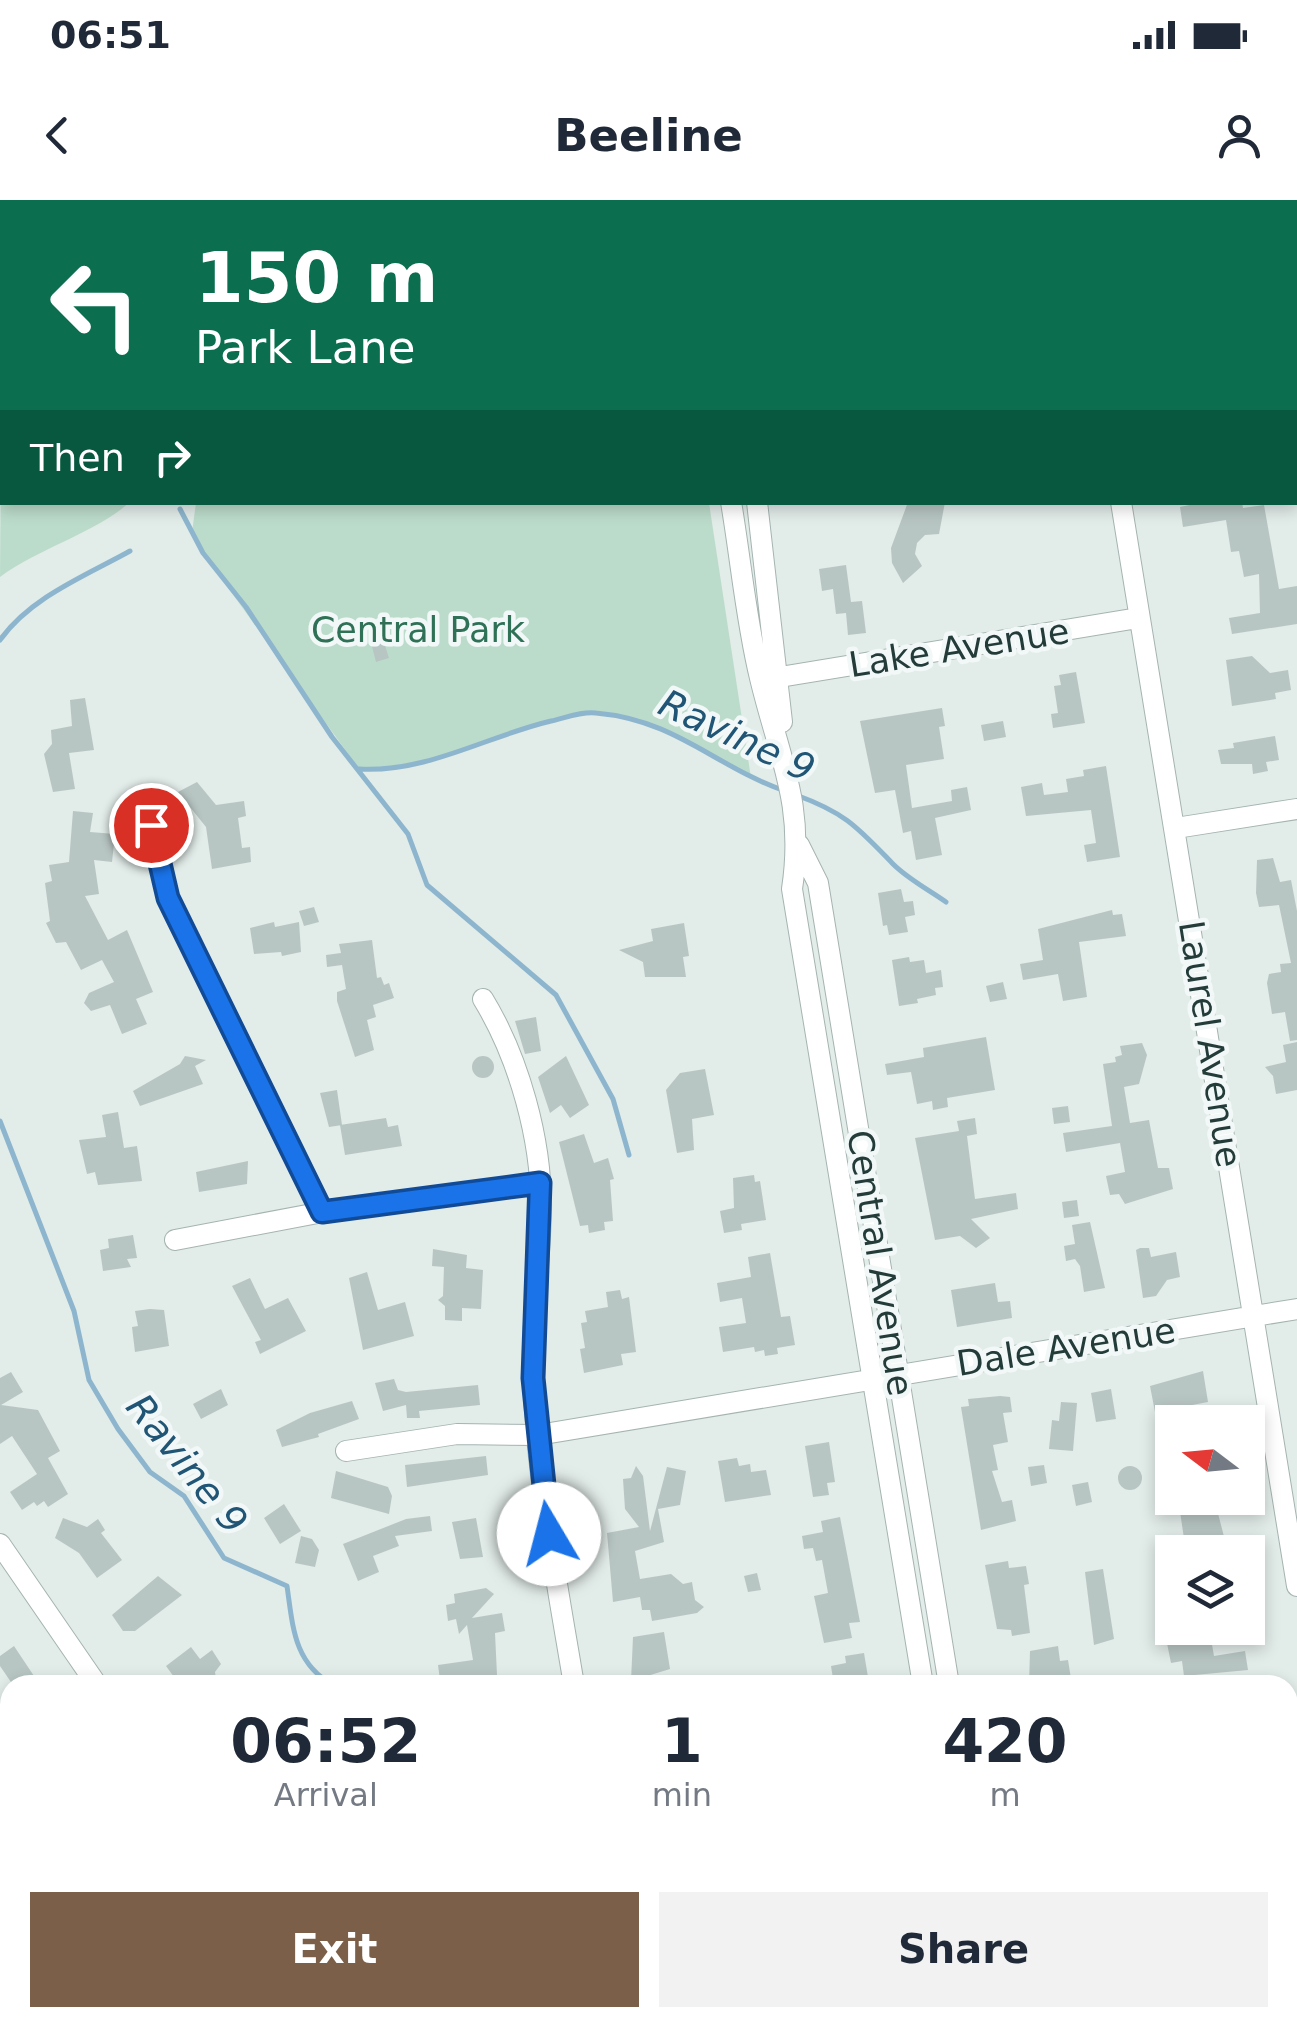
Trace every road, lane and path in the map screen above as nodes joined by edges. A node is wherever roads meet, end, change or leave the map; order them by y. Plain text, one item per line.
1 (733, 505) edge
2 (757, 505) edge
3 (1121, 505) edge
4 (1138, 618) junction
5 (770, 678) junction
6 (1297, 809) edge
7 (151, 825) dead end
8 (1176, 828) junction
9 (799, 845) junction
10 (484, 1000) dead end
11 (859, 1138) junction
12 (834, 1140) junction
13 (540, 1183) junction
14 (322, 1212) junction
15 (175, 1240) dead end
16 (1297, 1310) edge
17 (1253, 1316) junction
18 (898, 1375) junction
19 (872, 1379) junction
20 (538, 1435) junction
21 (346, 1451) dead end
22 (0, 1544) edge
23 (1297, 1586) edge
24 (90, 1675) edge
25 (572, 1675) edge
26 (921, 1675) edge
27 (947, 1675) edge

1 - 5 street, Central Avenue
2 - 5 street, Central Avenue
3 - 4 street, Laurel Avenue
4 - 5 street, Lake Avenue
4 - 8 street, Laurel Avenue
5 - 9 street, Central Avenue
6 - 8 street
7 - 14 street
8 - 17 street, Laurel Avenue
9 - 11 street, Central Avenue
9 - 12 street, Central Avenue
10 - 13 street
11 - 12 street
11 - 18 street, Central Avenue
12 - 19 street, Central Avenue
13 - 14 street
13 - 20 street
14 - 15 street
16 - 17 street, Dale Avenue
17 - 18 street, Dale Avenue
17 - 23 street, Laurel Avenue
18 - 19 street, Dale Avenue
18 - 27 street, Central Avenue
19 - 20 street, Dale Avenue
19 - 26 street, Central Avenue
20 - 21 street, Dale Avenue
20 - 25 street
22 - 24 street

